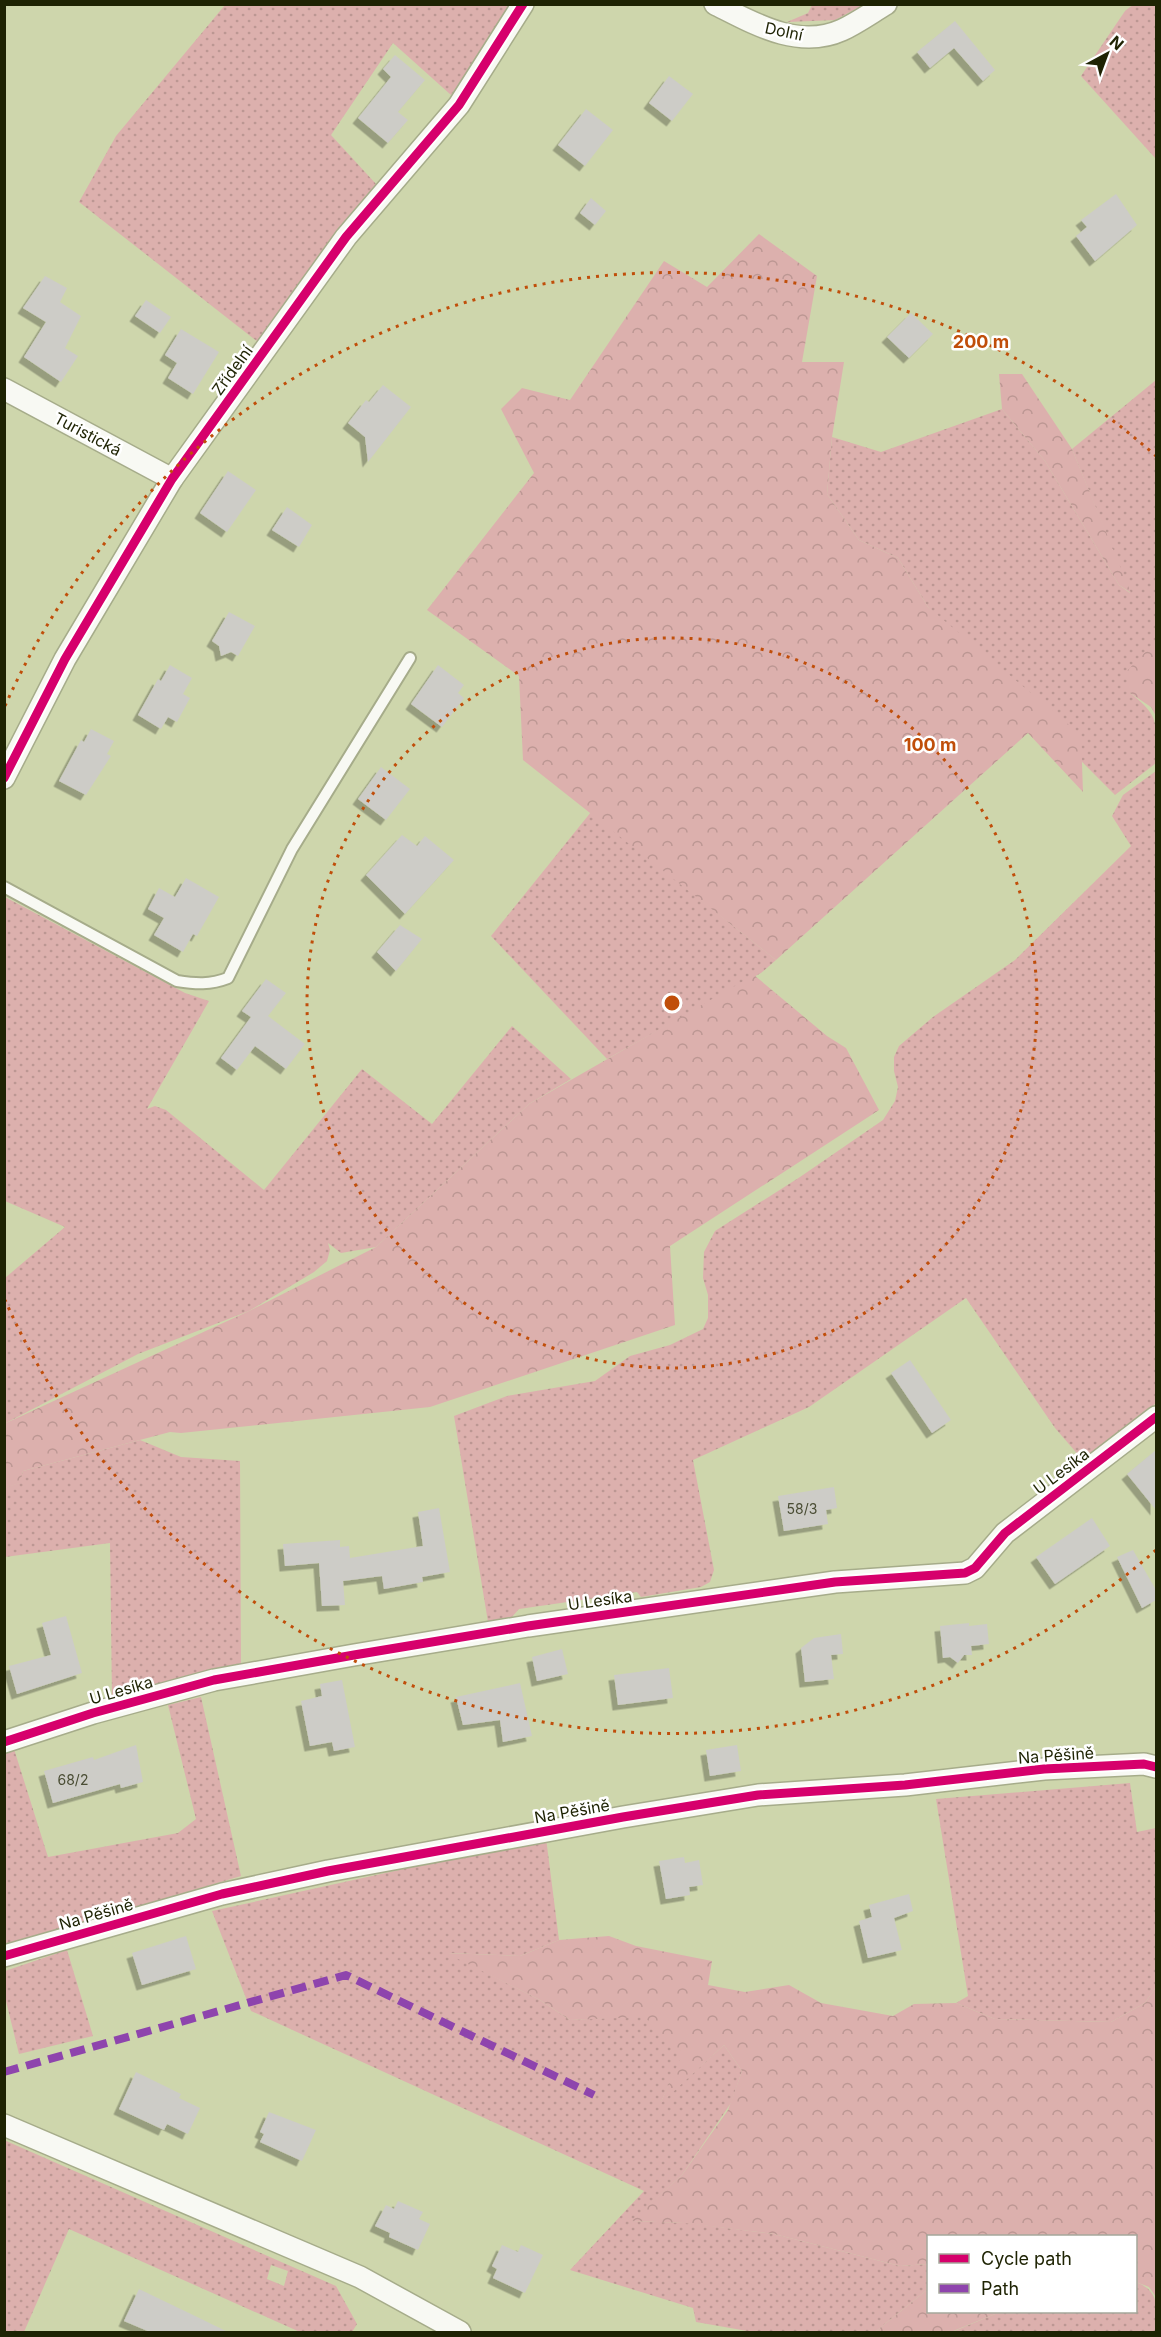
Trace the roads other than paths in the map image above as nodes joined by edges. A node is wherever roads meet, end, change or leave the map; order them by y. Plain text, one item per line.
1 (523, 4) edge
2 (715, 4) edge
3 (885, 4) edge
4 (4, 389) edge
5 (172, 479) junction
6 (410, 658) dead end
7 (4, 778) edge
8 (4, 887) edge
9 (1156, 1417) edge
10 (4, 1742) edge
11 (1156, 1767) edge
12 (4, 1956) edge
13 (4, 2125) edge
14 (460, 2332) edge

1 - 5 street, Zřídelní
2 - 3 street, Dolní
4 - 5 street, Turistická
5 - 7 street, Zřídelní
6 - 8 lane
9 - 10 street, U Lesíka
11 - 12 street, Na Pěšině
13 - 14 street

